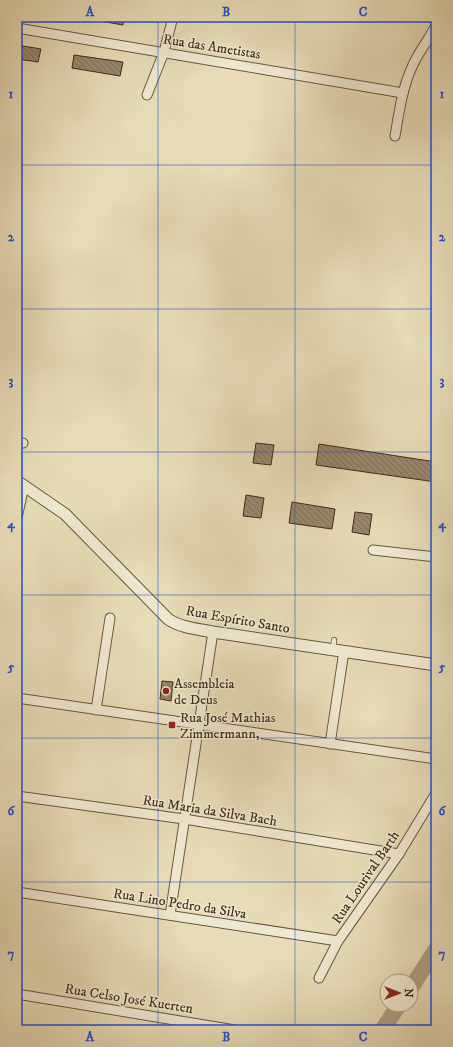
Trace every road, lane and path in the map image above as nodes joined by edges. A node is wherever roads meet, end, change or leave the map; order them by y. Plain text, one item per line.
1 (173, 17) edge
2 (436, 25) edge
3 (17, 28) edge
4 (434, 35) edge
5 (164, 52) junction
6 (403, 92) junction
7 (147, 95) dead end
8 (395, 136) dead end
9 (21, 484) edge
10 (17, 518) edge
11 (372, 550) dead end
12 (436, 557) edge
13 (110, 618) dead end
14 (213, 632) junction
15 (337, 647) junction
16 (436, 665) edge
17 (17, 698) edge
18 (96, 710) junction
19 (199, 725) junction
20 (330, 744) junction
21 (436, 759) edge
22 (436, 793) edge
23 (17, 796) edge
24 (184, 819) junction
25 (399, 854) junction
26 (17, 892) edge
27 (170, 915) junction
28 (338, 941) junction
29 (319, 978) dead end
30 (17, 994) edge
31 (235, 1030) edge

1 - 5 street
2 - 4 street
3 - 5 street, Rua das Ametistas
4 - 6 street
5 - 6 street, Rua das Ametistas
5 - 7 street
6 - 8 street
9 - 10 street
9 - 14 street, Rua Espírito Santo
11 - 12 street
13 - 18 street
14 - 15 street, Rua Espírito Santo
14 - 19 street
15 - 16 street, Rua Espírito Santo
15 - 20 street
17 - 18 street
18 - 19 street
19 - 20 street
19 - 24 street
20 - 21 street
22 - 25 street, Rua Lourival Barth
23 - 24 street, Rua Maria da Silva Bach
24 - 25 street, Rua Maria da Silva Bach
24 - 27 street
25 - 28 street, Rua Lourival Barth
26 - 27 street, Rua Lino Pedro da Silva
27 - 28 street, Rua Lino Pedro da Silva
28 - 29 street, Rua Lourival Barth
30 - 31 street, Rua Celso José Kuerten

